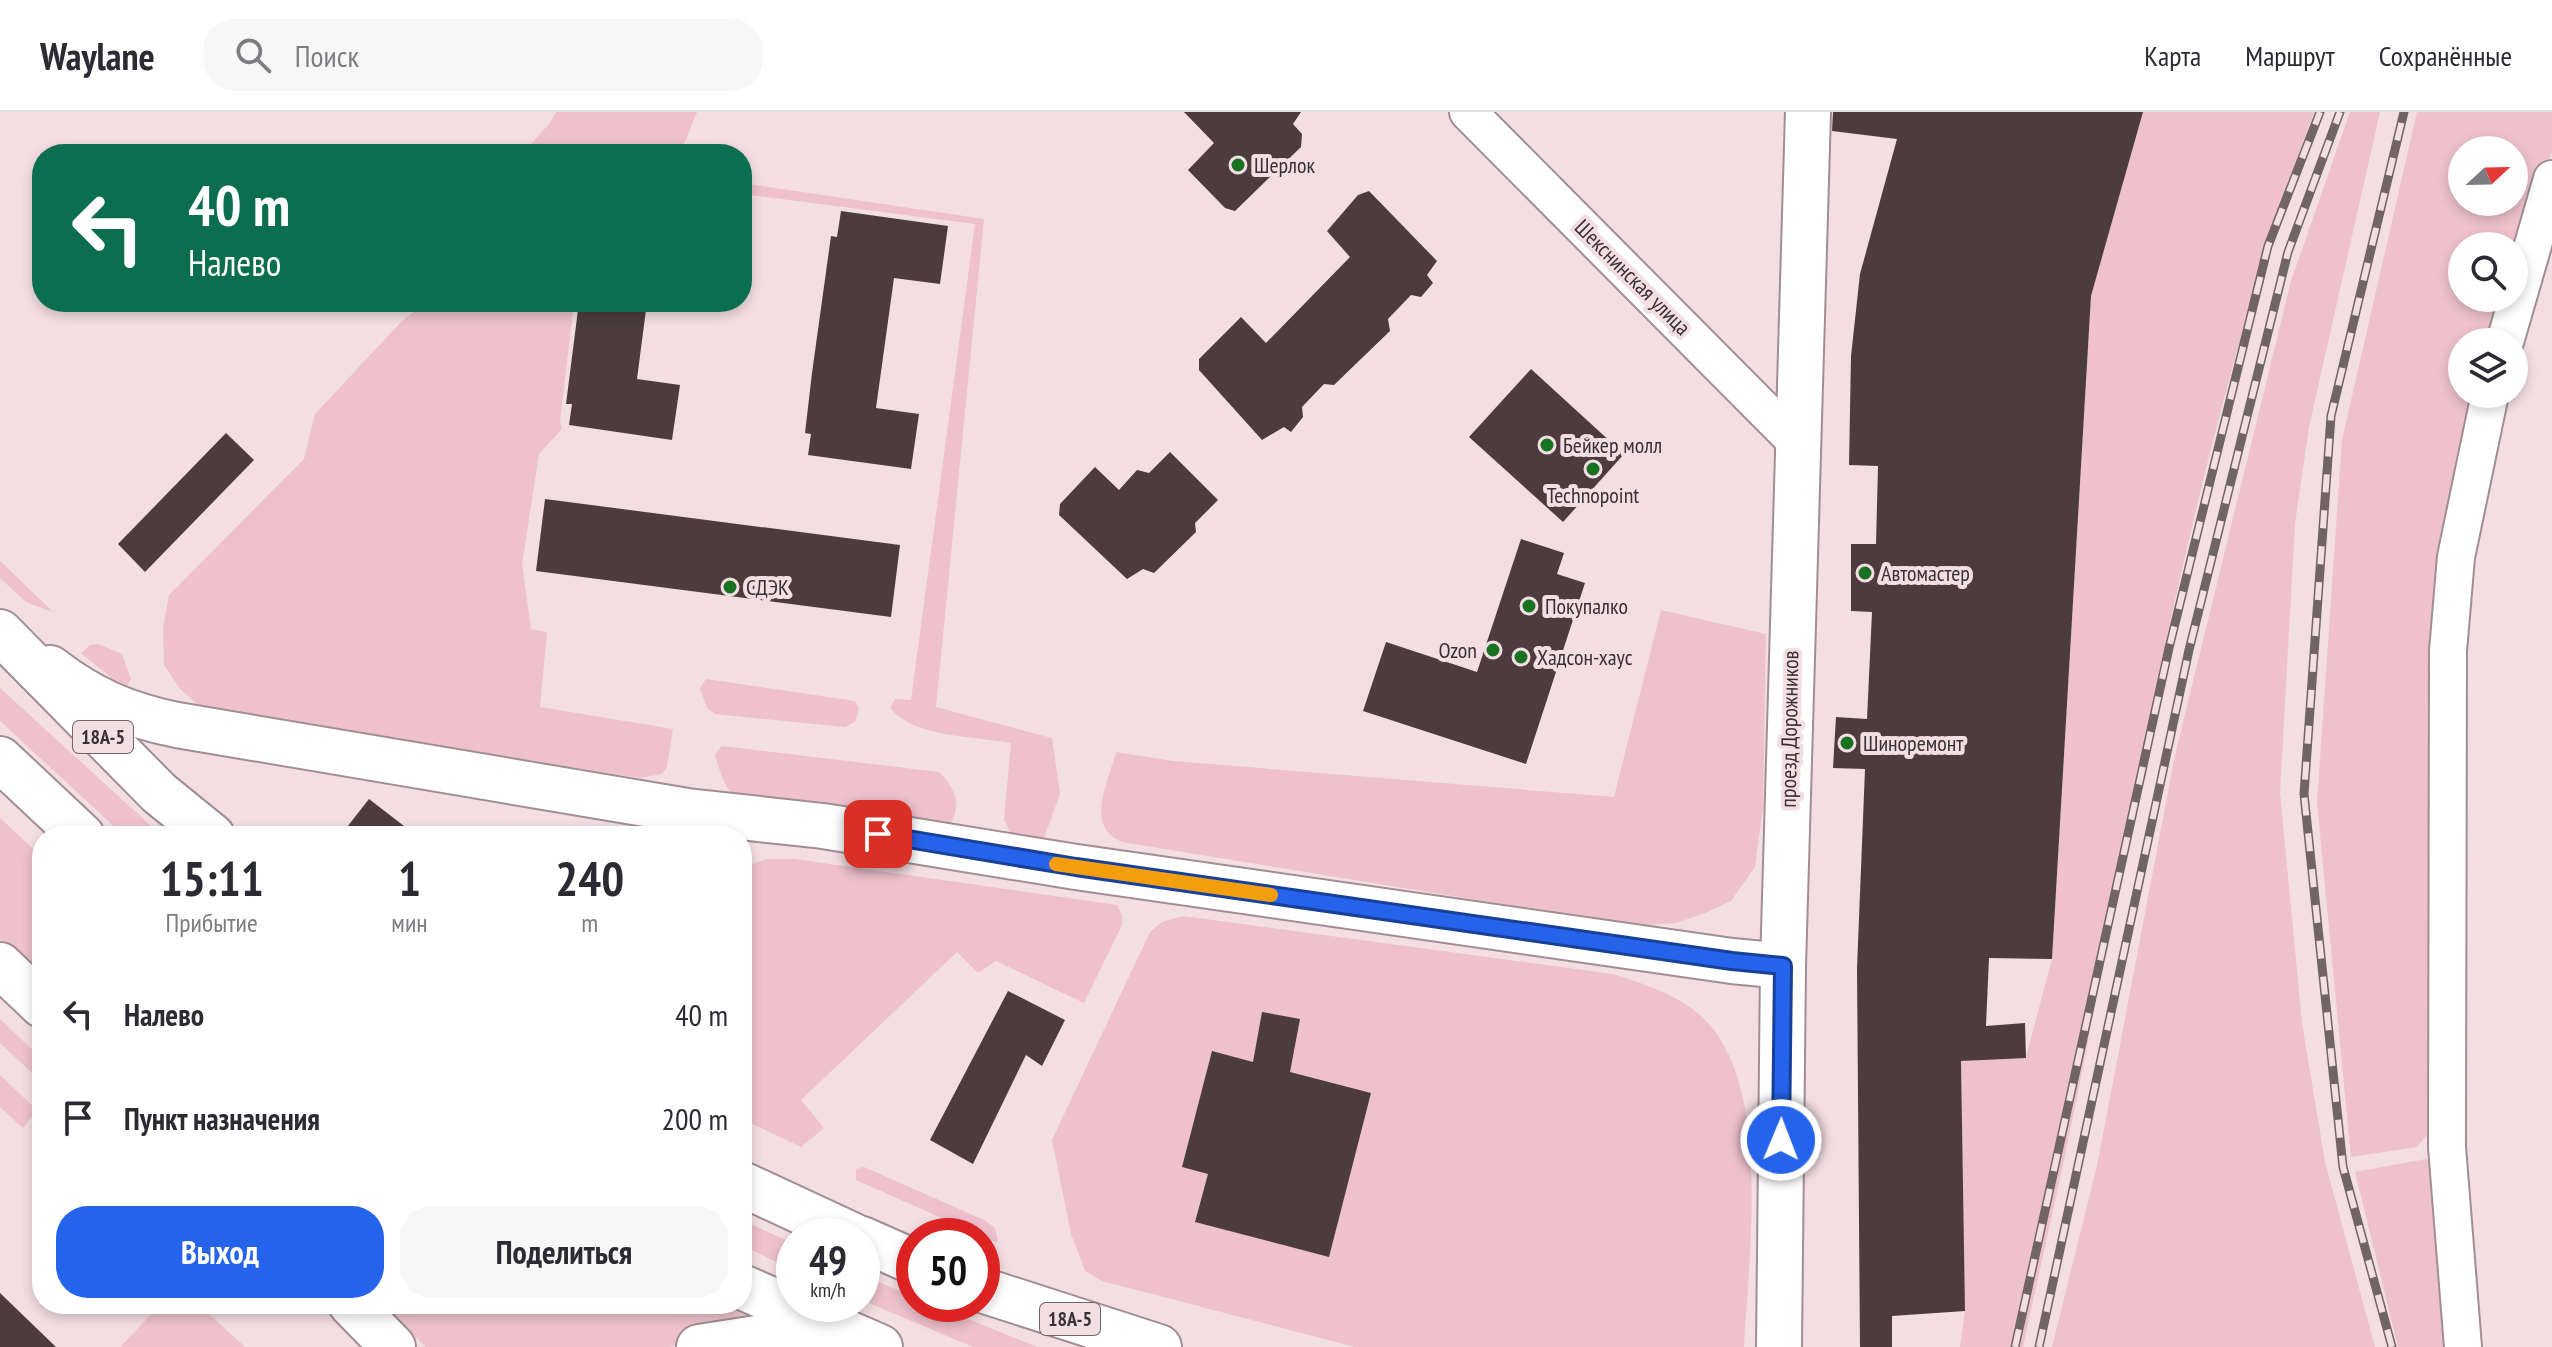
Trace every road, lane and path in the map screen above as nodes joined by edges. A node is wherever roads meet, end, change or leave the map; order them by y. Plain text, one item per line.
1 (1468, 112) edge
2 (1808, 112) edge
3 (2552, 179) edge
4 (2509, 328) edge
5 (2487, 408) edge
6 (1797, 443) junction
7 (0, 629) edge
8 (0, 759) edge
9 (0, 779) edge
10 (43, 826) edge
11 (71, 826) edge
12 (200, 826) edge
13 (823, 826) junction
14 (752, 834) edge
15 (0, 965) edge
16 (1783, 966) junction
17 (32, 995) edge
18 (757, 1192) edge
19 (814, 1218) edge
20 (752, 1291) edge
21 (1000, 1296) edge
22 (361, 1314) edge
23 (393, 1347) edge
24 (699, 1347) edge
25 (812, 1347) edge
26 (880, 1347) edge
27 (1159, 1347) edge
28 (1779, 1347) edge
29 (2463, 1347) edge

1 - 6 street, Шекснинская улица
2 - 6 main road, проезд Дорожников
3 - 4 street
5 - 29 street
6 - 16 main road, проезд Дорожников
7 - 12 main road, 18А-5
7 - 13 main road
8 - 11 main road
9 - 10 main road
13 - 14 main road
13 - 16 main road
15 - 17 main road
16 - 28 main road, проезд Дорожников
18 - 19 main road
20 - 26 main road
21 - 27 main road, 18А-5
22 - 23 main road
24 - 25 main road

